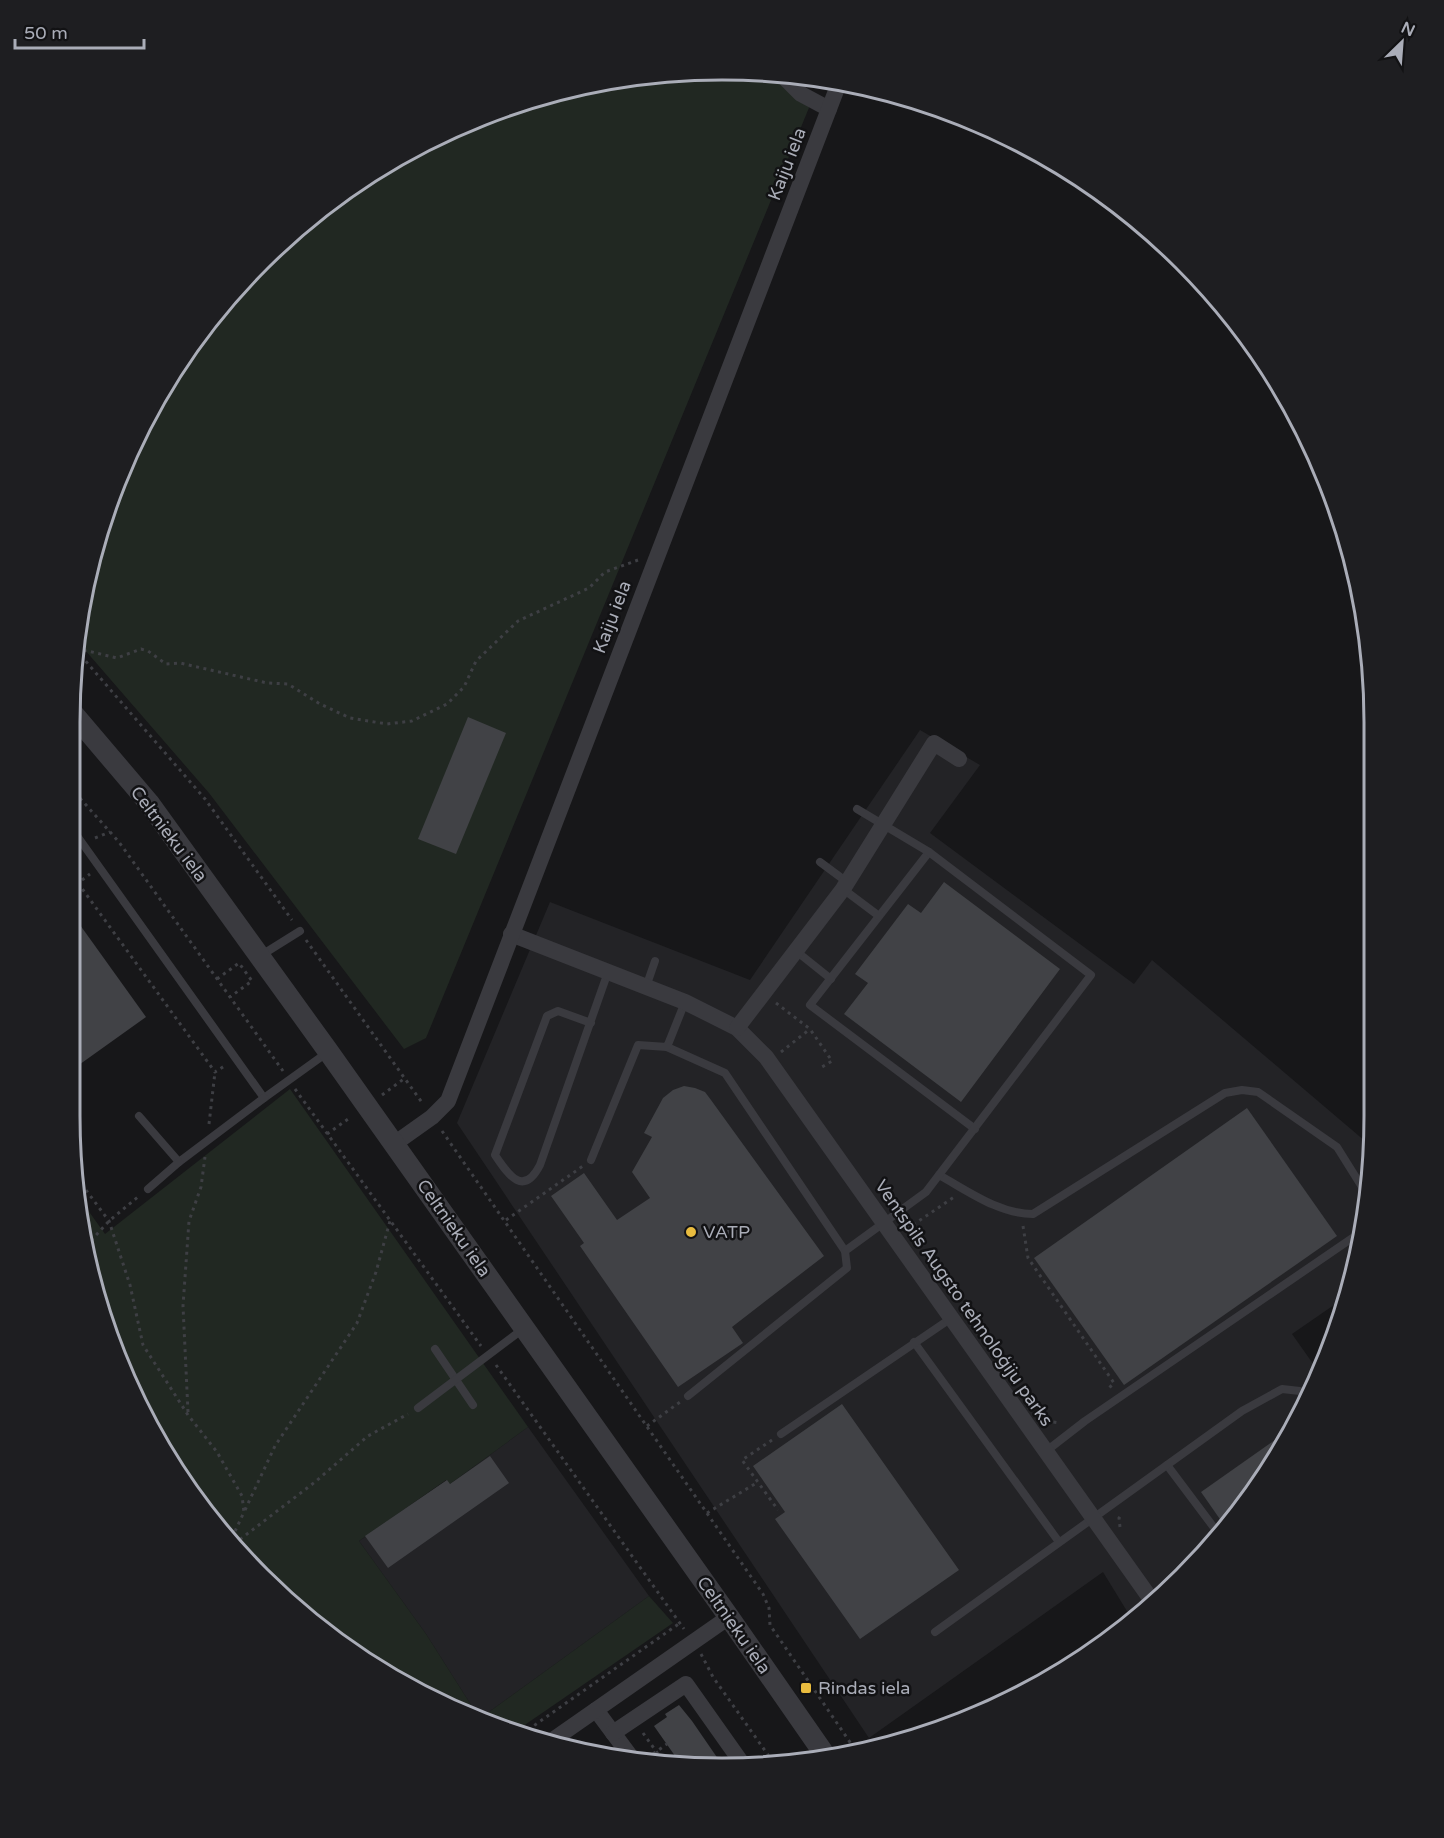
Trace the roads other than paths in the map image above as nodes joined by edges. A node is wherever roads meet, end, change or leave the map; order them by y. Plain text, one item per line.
1 (791, 84) edge
2 (837, 90) edge
3 (830, 109) junction
4 (80, 722) edge
5 (959, 759) dead end
6 (857, 809) dead end
7 (884, 824) junction
8 (80, 840) edge
9 (929, 852) junction
10 (820, 861) dead end
11 (845, 885) junction
12 (879, 916) junction
13 (300, 931) road end
14 (511, 934) junction
15 (796, 951) junction
16 (260, 957) junction
17 (655, 961) dead end
18 (608, 972) junction
19 (831, 979) junction
20 (646, 987) junction
21 (685, 1002) junction
22 (591, 1023) junction
23 (737, 1028) junction
24 (667, 1047) junction
25 (328, 1051) junction
26 (264, 1098) junction
27 (139, 1116) dead end
28 (975, 1129) junction
29 (394, 1144) junction
30 (591, 1160) road end
31 (179, 1162) junction
32 (939, 1175) junction
33 (1360, 1185) edge
34 (148, 1189) road end
35 (884, 1224) junction
36 (1353, 1238) edge
37 (845, 1251) junction
38 (950, 1319) junction
39 (524, 1328) junction
40 (914, 1342) junction
41 (435, 1349) dead end
42 (456, 1380) junction
43 (1301, 1393) edge
44 (688, 1396) road end
45 (473, 1405) dead end
46 (418, 1408) road end
47 (781, 1434) road end
48 (1045, 1452) junction
49 (1167, 1465) junction
50 (1092, 1519) junction
51 (1215, 1528) edge
52 (1059, 1542) junction
53 (1149, 1596) edge
54 (729, 1617) junction
55 (935, 1632) dead end
56 (596, 1710) junction
57 (613, 1733) junction
58 (557, 1737) edge
59 (822, 1750) edge
60 (627, 1751) edge
61 (738, 1758) edge

1 - 3 street
2 - 3 street, Kaiju iela
3 - 14 street, Kaiju iela
4 - 16 street, Celtnieku iela
5 - 7 street
6 - 7 lane
7 - 9 lane
7 - 11 street
8 - 26 lane
9 - 12 lane
9 - 28 lane
10 - 11 lane
11 - 12 lane
11 - 15 street
12 - 19 lane
13 - 16 lane
14 - 18 street, Ventspils Augsto tehnoloģiju parks
14 - 29 street, Kaiju iela
15 - 19 lane
15 - 23 street
16 - 25 street, Celtnieku iela
17 - 20 lane
18 - 20 street, Ventspils Augsto tehnoloģiju parks
18 - 22 lane
19 - 28 lane
20 - 21 street, Ventspils Augsto tehnoloģiju parks
21 - 23 street, Ventspils Augsto tehnoloģiju parks
21 - 24 lane
22 - 22 lane
23 - 35 street, Ventspils Augsto tehnoloģiju parks
24 - 30 lane
24 - 37 lane
25 - 26 lane
25 - 29 street, Celtnieku iela
26 - 31 lane
27 - 31 lane
28 - 32 lane
29 - 39 street, Celtnieku iela
31 - 34 lane
32 - 33 lane
32 - 35 lane
35 - 37 lane
35 - 38 street, Ventspils Augsto tehnoloģiju parks
36 - 48 lane
37 - 44 lane
38 - 40 lane
38 - 48 street, Ventspils Augsto tehnoloģiju parks
39 - 42 lane
39 - 54 street, Celtnieku iela
40 - 47 lane
40 - 52 lane
41 - 42 lane
42 - 45 lane
42 - 46 lane
43 - 49 lane
48 - 50 street, Ventspils Augsto tehnoloģiju parks
49 - 50 lane
49 - 51 lane
50 - 52 lane
50 - 53 street, Ventspils Augsto tehnoloģiju parks
52 - 55 lane
54 - 56 street
54 - 59 street, Celtnieku iela
56 - 57 street
56 - 58 street
57 - 60 street
57 - 61 street

